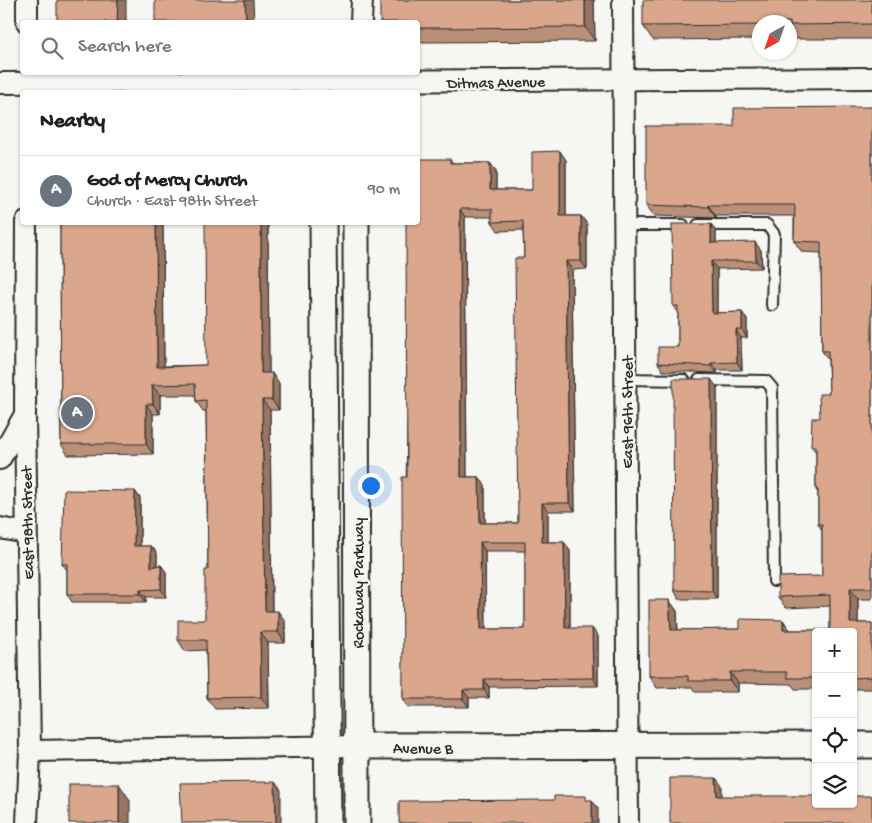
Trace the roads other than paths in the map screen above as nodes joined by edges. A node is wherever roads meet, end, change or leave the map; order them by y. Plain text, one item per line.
1 (27, 0) edge
2 (362, 0) edge
3 (623, 0) edge
4 (26, 20) edge
5 (361, 20) edge
6 (872, 78) edge
7 (624, 80) junction
8 (0, 83) edge
9 (26, 83) edge
10 (340, 85) edge
11 (26, 225) edge
12 (323, 225) edge
13 (356, 225) edge
14 (624, 225) junction
15 (772, 305) dead end
16 (625, 379) junction
17 (25, 414) junction
18 (0, 459) edge
19 (0, 528) edge
20 (26, 533) junction
21 (774, 581) dead end
22 (872, 744) edge
23 (812, 745) edge
24 (857, 745) edge
25 (358, 746) junction
26 (329, 747) junction
27 (627, 747) junction
28 (30, 751) junction
29 (27, 823) edge
30 (328, 823) edge
31 (357, 823) edge
32 (628, 823) edge

1 - 4 street
2 - 5 street
3 - 7 street, East 96th Street
6 - 7 street, Ditmas Avenue
7 - 10 street, Ditmas Avenue
7 - 14 street, East 96th Street
8 - 9 street, Ditmas Avenue
9 - 10 street, Ditmas Avenue
11 - 17 street, East 98th Street
12 - 26 street, Rockaway Parkway
13 - 25 street, Rockaway Parkway
14 - 15 lane
14 - 16 street, East 96th Street
16 - 21 lane
16 - 27 street, East 96th Street
17 - 18 street
17 - 20 street, East 98th Street
19 - 20 street
20 - 28 street, East 98th Street
22 - 24 street
23 - 27 street, Avenue B
25 - 26 street, Avenue B
25 - 27 street, Avenue B
25 - 31 street, Rockaway Parkway
26 - 28 street, Avenue B
26 - 30 street, Rockaway Parkway
27 - 32 street, East 96th Street
28 - 29 street, East 98th Street

